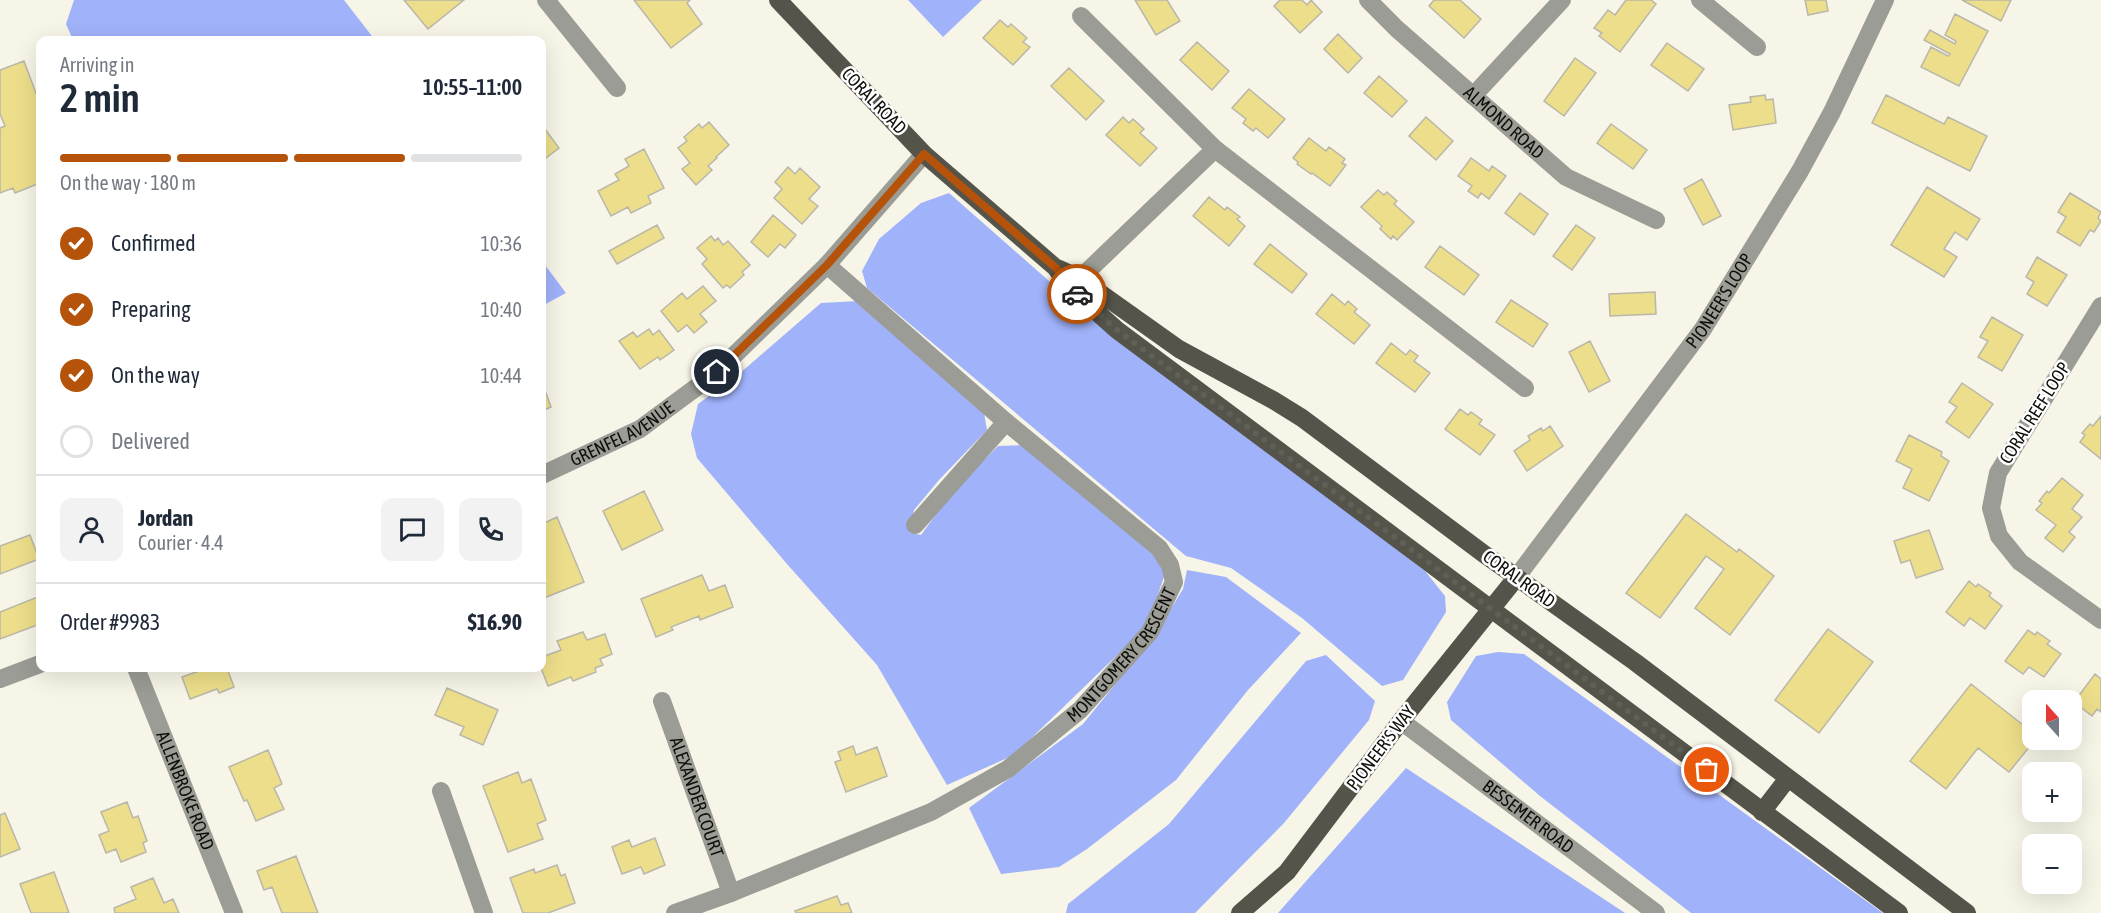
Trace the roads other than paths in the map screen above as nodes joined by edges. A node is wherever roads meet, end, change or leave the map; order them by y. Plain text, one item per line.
1 (546, 0) edge
2 (778, 0) edge
3 (1368, 0) edge
4 (1562, 0) edge
5 (1700, 0) edge
6 (1885, 0) edge
7 (1081, 16) dead end
8 (1757, 47) dead end
9 (618, 87) dead end
10 (1473, 96) junction
11 (1215, 149) junction
12 (924, 154) junction
13 (1656, 220) dead end
14 (827, 265) junction
15 (1075, 283) junction
16 (2101, 306) edge
17 (1526, 388) dead end
18 (1006, 422) junction
19 (546, 473) edge
20 (915, 525) dead end
21 (1516, 578) junction
22 (1492, 608) junction
23 (2101, 620) edge
24 (36, 665) edge
25 (138, 672) edge
26 (0, 678) edge
27 (662, 700) dead end
28 (1401, 721) junction
29 (1788, 778) junction
30 (441, 791) dead end
31 (1762, 812) junction
32 (731, 893) junction
33 (234, 913) edge
34 (484, 913) edge
35 (675, 913) edge
36 (1240, 913) edge
37 (1656, 913) edge
38 (1899, 913) edge
39 (1967, 913) edge

1 - 9 street
2 - 12 main road, CORAL ROAD
3 - 10 street, ALMOND ROAD
4 - 10 street
5 - 8 street
6 - 21 street, PIONEER'S LOOP
7 - 11 street
10 - 13 street, ALMOND ROAD
11 - 15 street
11 - 17 street
12 - 14 street, GRENFEL AVENUE
12 - 15 main road, CORAL ROAD
14 - 18 street, MONTGOMERY CRESCENT
14 - 19 street, GRENFEL AVENUE
15 - 21 main road, CORAL ROAD
15 - 22 main road, CORAL ROAD
16 - 23 street, CORAL REEF LOOP
18 - 20 street
18 - 32 street, MONTGOMERY CRESCENT
21 - 22 main road, PIONEER'S WAY
21 - 29 main road, CORAL ROAD
22 - 28 main road, PIONEER'S WAY
22 - 31 main road, CORAL ROAD
24 - 26 street
25 - 33 street, ALLENBROKE ROAD
27 - 32 street, ALEXANDER COURT
28 - 36 main road, PIONEER'S WAY
28 - 37 street, BESSEMER ROAD
29 - 31 main road
29 - 39 main road, CORAL ROAD
30 - 34 street
31 - 38 main road, CORAL ROAD
32 - 35 street, MONTGOMERY CRESCENT

